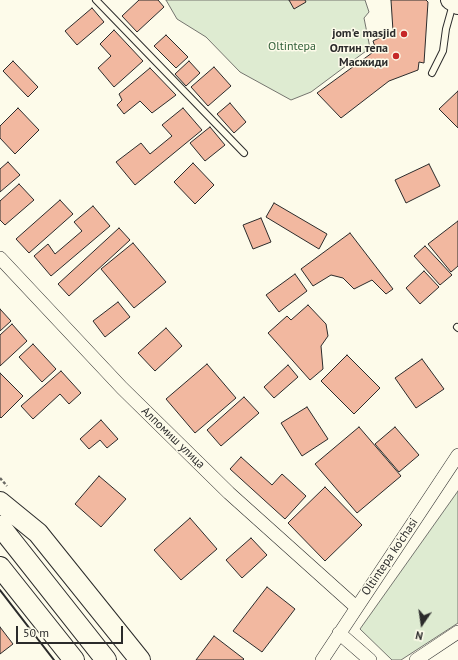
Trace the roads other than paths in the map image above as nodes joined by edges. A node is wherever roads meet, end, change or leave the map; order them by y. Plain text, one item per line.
1 (96, 0) edge
2 (454, 3) edge
3 (432, 73) dead end
4 (244, 153) dead end
5 (0, 258) edge
6 (458, 455) edge
7 (0, 502) edge
8 (0, 526) edge
9 (0, 567) edge
10 (356, 607) junction
11 (458, 632) edge
12 (340, 633) junction
13 (74, 660) edge
14 (106, 660) edge
15 (140, 660) edge
16 (322, 660) edge
17 (370, 660) edge
18 (416, 660) edge

1 - 4 lane
2 - 3 lane
5 - 10 street, Алпомиш улица
6 - 10 street, Oltintepa ko'chasi
7 - 15 main road
8 - 14 main road
9 - 13 main road
10 - 12 street, Oltintepa ko'chasi
11 - 18 street
12 - 16 street, Oltintepa ko'chasi
12 - 17 street

